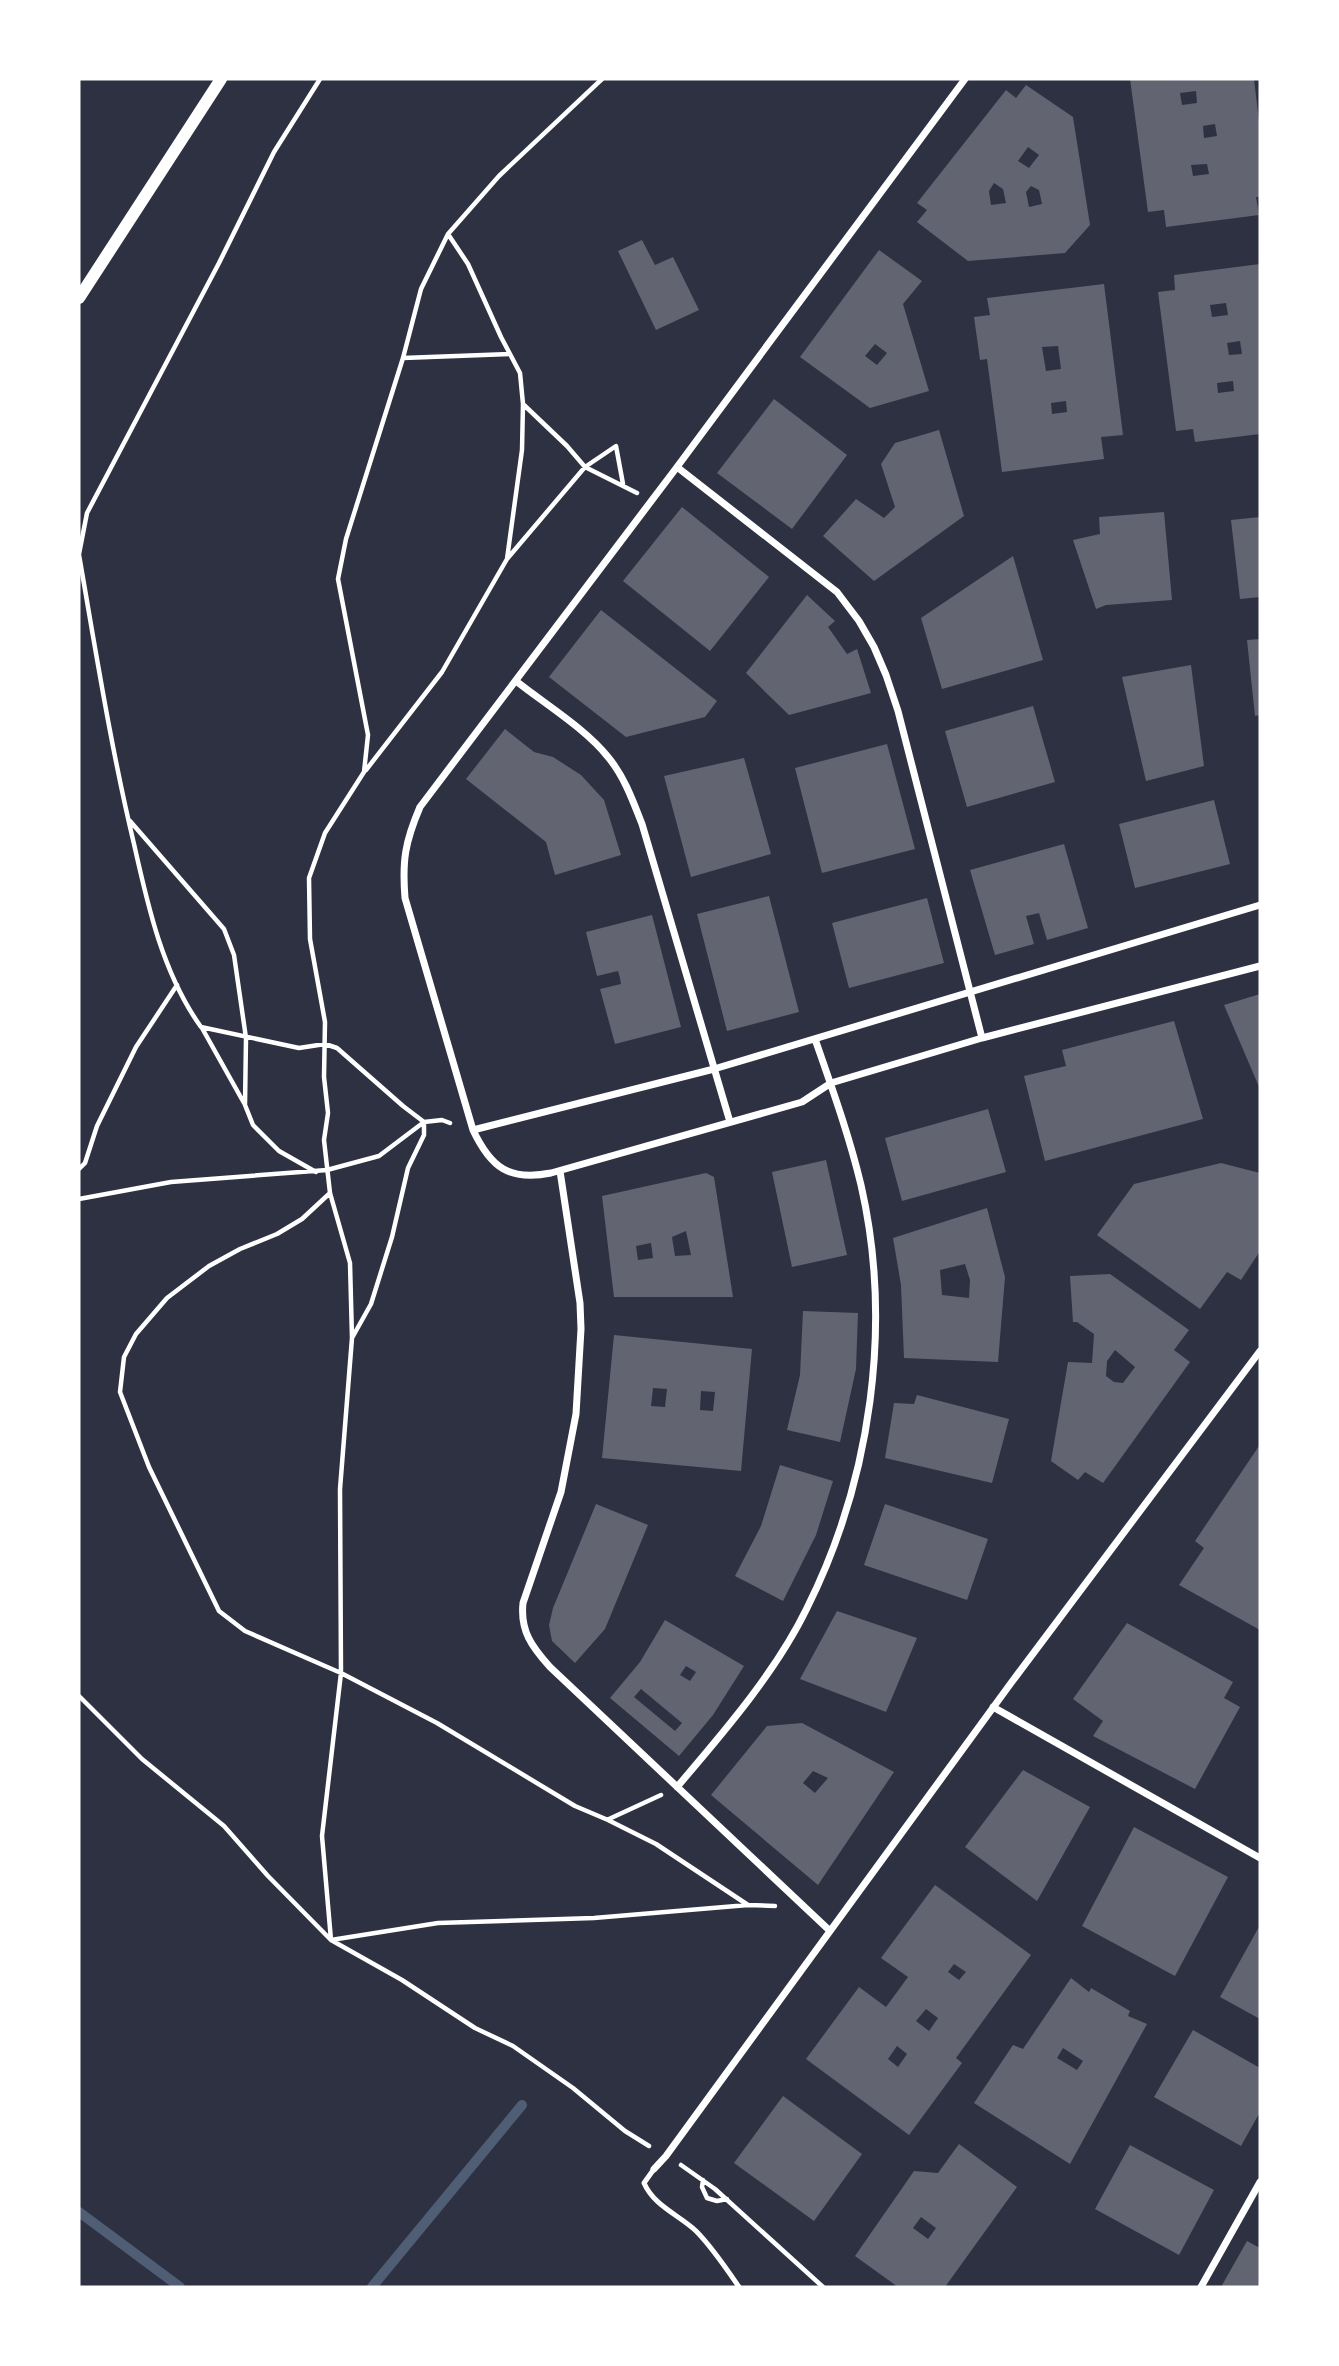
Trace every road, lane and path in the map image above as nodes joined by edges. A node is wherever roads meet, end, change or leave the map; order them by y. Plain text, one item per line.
1 (221, 79) edge
2 (320, 79) edge
3 (603, 79) edge
4 (965, 79) edge
5 (448, 234) junction
6 (79, 298) edge
7 (510, 354) junction
8 (403, 358) junction
9 (523, 404) junction
10 (585, 467) junction
11 (677, 467) junction
12 (88, 513) junction
13 (79, 519) edge
14 (79, 555) edge
15 (507, 559) junction
16 (516, 681) junction
17 (364, 772) junction
18 (128, 818) junction
19 (1260, 905) edge
20 (1260, 965) edge
21 (177, 985) junction
22 (970, 993) junction
23 (201, 1027) junction
24 (247, 1038) junction
25 (982, 1038) junction
26 (815, 1039) junction
27 (325, 1044) junction
28 (714, 1069) junction
29 (831, 1083) junction
30 (245, 1105) junction
31 (424, 1122) junction
32 (730, 1122) junction
33 (473, 1130) junction
34 (79, 1169) edge
35 (327, 1170) junction
36 (560, 1171) junction
37 (316, 1172) junction
38 (330, 1193) junction
39 (79, 1199) edge
40 (352, 1338) junction
41 (1260, 1351) edge
42 (341, 1673) junction
43 (79, 1696) edge
44 (993, 1707) junction
45 (677, 1787) junction
46 (608, 1819) junction
47 (1260, 1858) edge
48 (748, 1905) junction
49 (779, 1910) dead end
50 (829, 1930) junction
51 (331, 1940) junction
52 (597, 2109) dead end
53 (654, 2169) joint
54 (703, 2179) dead end
55 (1260, 2182) edge
56 (715, 2189) dead end
57 (727, 2199) junction
58 (739, 2287) edge
59 (823, 2287) edge
60 (1201, 2287) edge

1 - 6 street
2 - 12 path
3 - 5 path
4 - 11 street
5 - 7 path
5 - 8 path
7 - 8 path
7 - 9 path
8 - 17 path
9 - 10 path
9 - 15 path
10 - 10 path
10 - 15 path
11 - 16 street
11 - 22 street
12 - 13 path
12 - 14 path
14 - 18 path
15 - 17 path
16 - 28 street
16 - 33 street
17 - 27 path
18 - 21 path
18 - 24 path
19 - 22 street
20 - 25 street
21 - 23 path
21 - 34 path
22 - 25 street
22 - 26 street
23 - 24 path
23 - 30 path
24 - 27 path
24 - 30 path
25 - 29 street
26 - 28 street
26 - 29 street
27 - 31 path
27 - 35 path
28 - 32 street
28 - 33 street
29 - 32 street
29 - 45 street
30 - 37 path
31 - 35 path
31 - 40 path
32 - 36 street
33 - 36 street
35 - 37 path
35 - 38 path
36 - 45 street
37 - 39 path
38 - 40 path
38 - 42 path
40 - 42 path
41 - 44 street
42 - 46 path
42 - 51 path
43 - 51 path
44 - 47 street
44 - 50 street
45 - 46 path
45 - 50 street
46 - 48 path
48 - 49 path
48 - 51 path
50 - 53 street
51 - 52 path
53 - 58 lane
54 - 57 path
55 - 60 street
56 - 57 path
57 - 59 path

